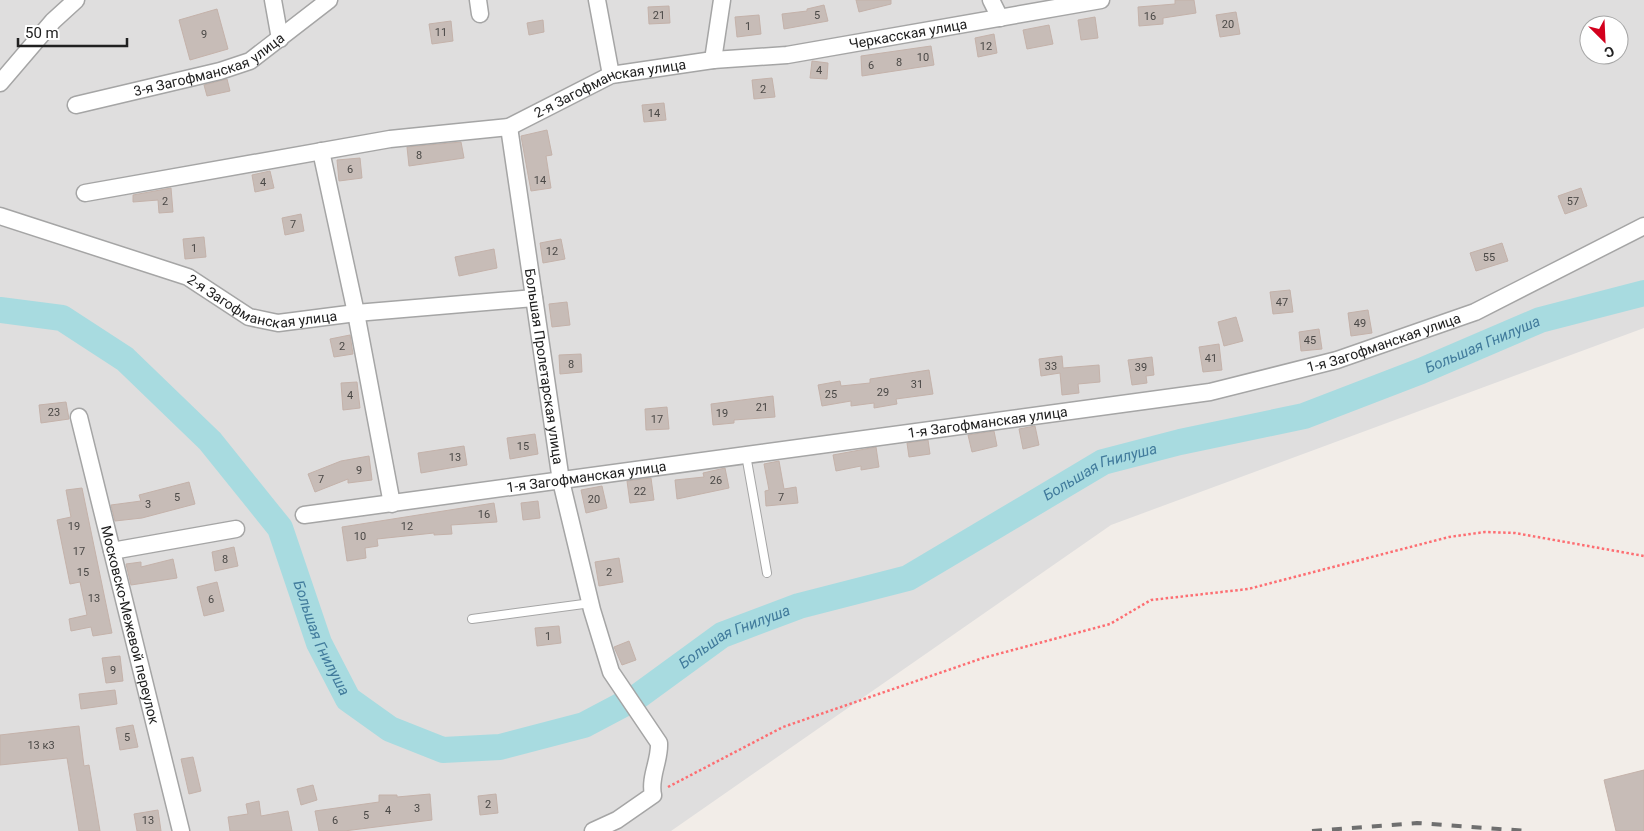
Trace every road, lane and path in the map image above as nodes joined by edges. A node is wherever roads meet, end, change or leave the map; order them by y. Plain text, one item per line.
1 (76, 0) edge
2 (273, 0) edge
3 (329, 0) edge
4 (597, 0) edge
5 (722, 0) edge
6 (991, 0) edge
7 (1101, 0) edge
8 (1000, 18) junction
9 (280, 39) junction
10 (713, 60) junction
11 (611, 75) junction
12 (0, 83) edge
13 (76, 105) dead end
14 (510, 127) junction
15 (321, 151) junction
16 (85, 192) dead end
17 (0, 216) edge
18 (1644, 226) edge
19 (534, 298) junction
20 (356, 313) junction
21 (79, 417) dead end
22 (746, 455) junction
23 (561, 481) junction
24 (392, 504) junction
25 (304, 516) dead end
26 (236, 529) dead end
27 (112, 551) junction
28 (1644, 556) edge
29 (767, 573) dead end
30 (591, 603) junction
31 (472, 619) dead end
32 (653, 795) junction
33 (181, 831) edge
34 (592, 831) edge

1 - 12 street
2 - 9 street
3 - 9 street, 3-я Загофманская улица
4 - 11 street
5 - 10 street
6 - 8 street
7 - 8 street, Черкасская улица
8 - 10 street, Черкасская улица
9 - 13 street, 3-я Загофманская улица
10 - 11 street, 2-я Загофманская улица
11 - 14 street, 2-я Загофманская улица
14 - 15 street
14 - 19 street, Большая Пролетарская улица
15 - 16 street
15 - 20 street
17 - 20 street, 2-я Загофманская улица
18 - 22 street, 1-я Загофманская улица
19 - 20 street, 2-я Загофманская улица
19 - 23 street, Большая Пролетарская улица
20 - 24 street
21 - 27 street, Московско-Межевой переулок
22 - 23 street, 1-я Загофманская улица
22 - 29 lane
23 - 24 street, 1-я Загофманская улица
23 - 30 street, Большая Пролетарская улица
24 - 25 street, 1-я Загофманская улица
26 - 27 street
27 - 33 street, Московско-Межевой переулок
28 - 32 path
30 - 31 lane
30 - 32 street, Большая Пролетарская улица
32 - 34 street

